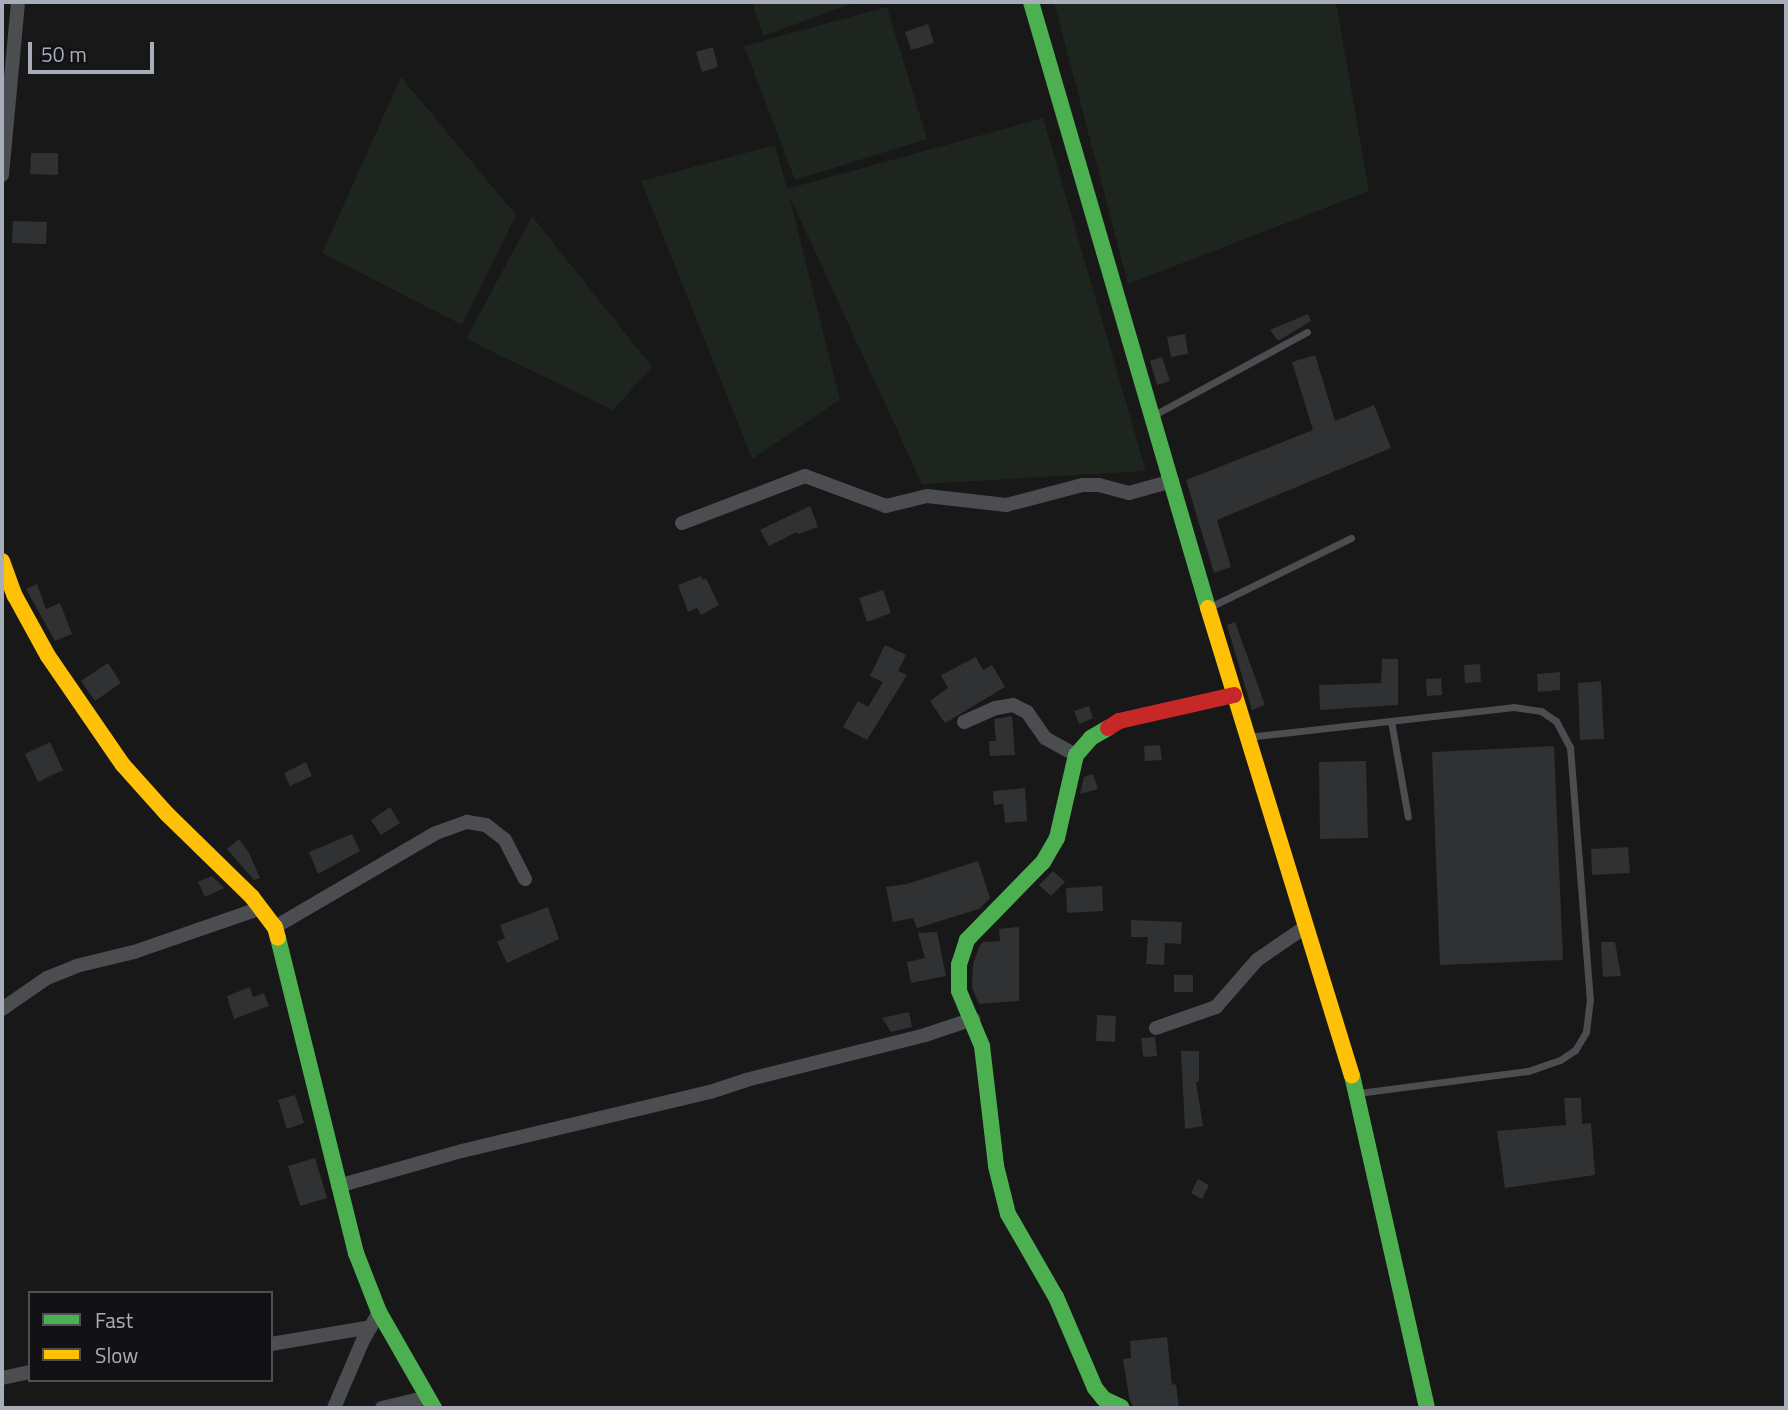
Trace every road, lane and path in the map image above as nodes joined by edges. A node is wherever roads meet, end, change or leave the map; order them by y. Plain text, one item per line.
1 (18, 2) edge
2 (1031, 2) edge
3 (6, 111) edge
4 (2, 175) edge
5 (1307, 332) dead end
6 (1153, 416) junction
7 (1172, 481) junction
8 (682, 523) dead end
9 (1351, 538) dead end
10 (2, 561) edge
11 (1209, 607) junction
12 (1234, 695) junction
13 (1391, 721) junction
14 (964, 722) dead end
15 (1246, 737) junction
16 (1076, 755) junction
17 (1408, 817) dead end
18 (526, 879) dead end
19 (261, 908) junction
20 (275, 927) junction
21 (1305, 927) junction
22 (2, 1009) edge
23 (973, 1019) junction
24 (1156, 1028) dead end
25 (1358, 1093) junction
26 (338, 1186) junction
27 (379, 1312) junction
28 (371, 1327) junction
29 (273, 1344) edge
30 (28, 1373) edge
31 (2, 1378) edge
32 (431, 1403) edge
33 (1121, 1407) edge
34 (334, 1408) edge
35 (382, 1408) edge
36 (1427, 1408) edge

1 - 3 street
2 - 6 street
3 - 4 street
5 - 6 lane
6 - 7 street
7 - 8 street
7 - 11 street
9 - 11 lane
10 - 19 street
11 - 12 street
12 - 15 street
12 - 16 street
13 - 15 lane
13 - 17 lane
13 - 25 lane
14 - 16 street
15 - 21 street
16 - 23 street
18 - 20 street
19 - 20 street
19 - 22 street
20 - 26 street
21 - 24 street
21 - 25 street
23 - 26 street
23 - 33 street
25 - 36 street
26 - 27 street
27 - 28 street
27 - 32 street
28 - 29 street
28 - 34 street
30 - 31 street
32 - 35 street

